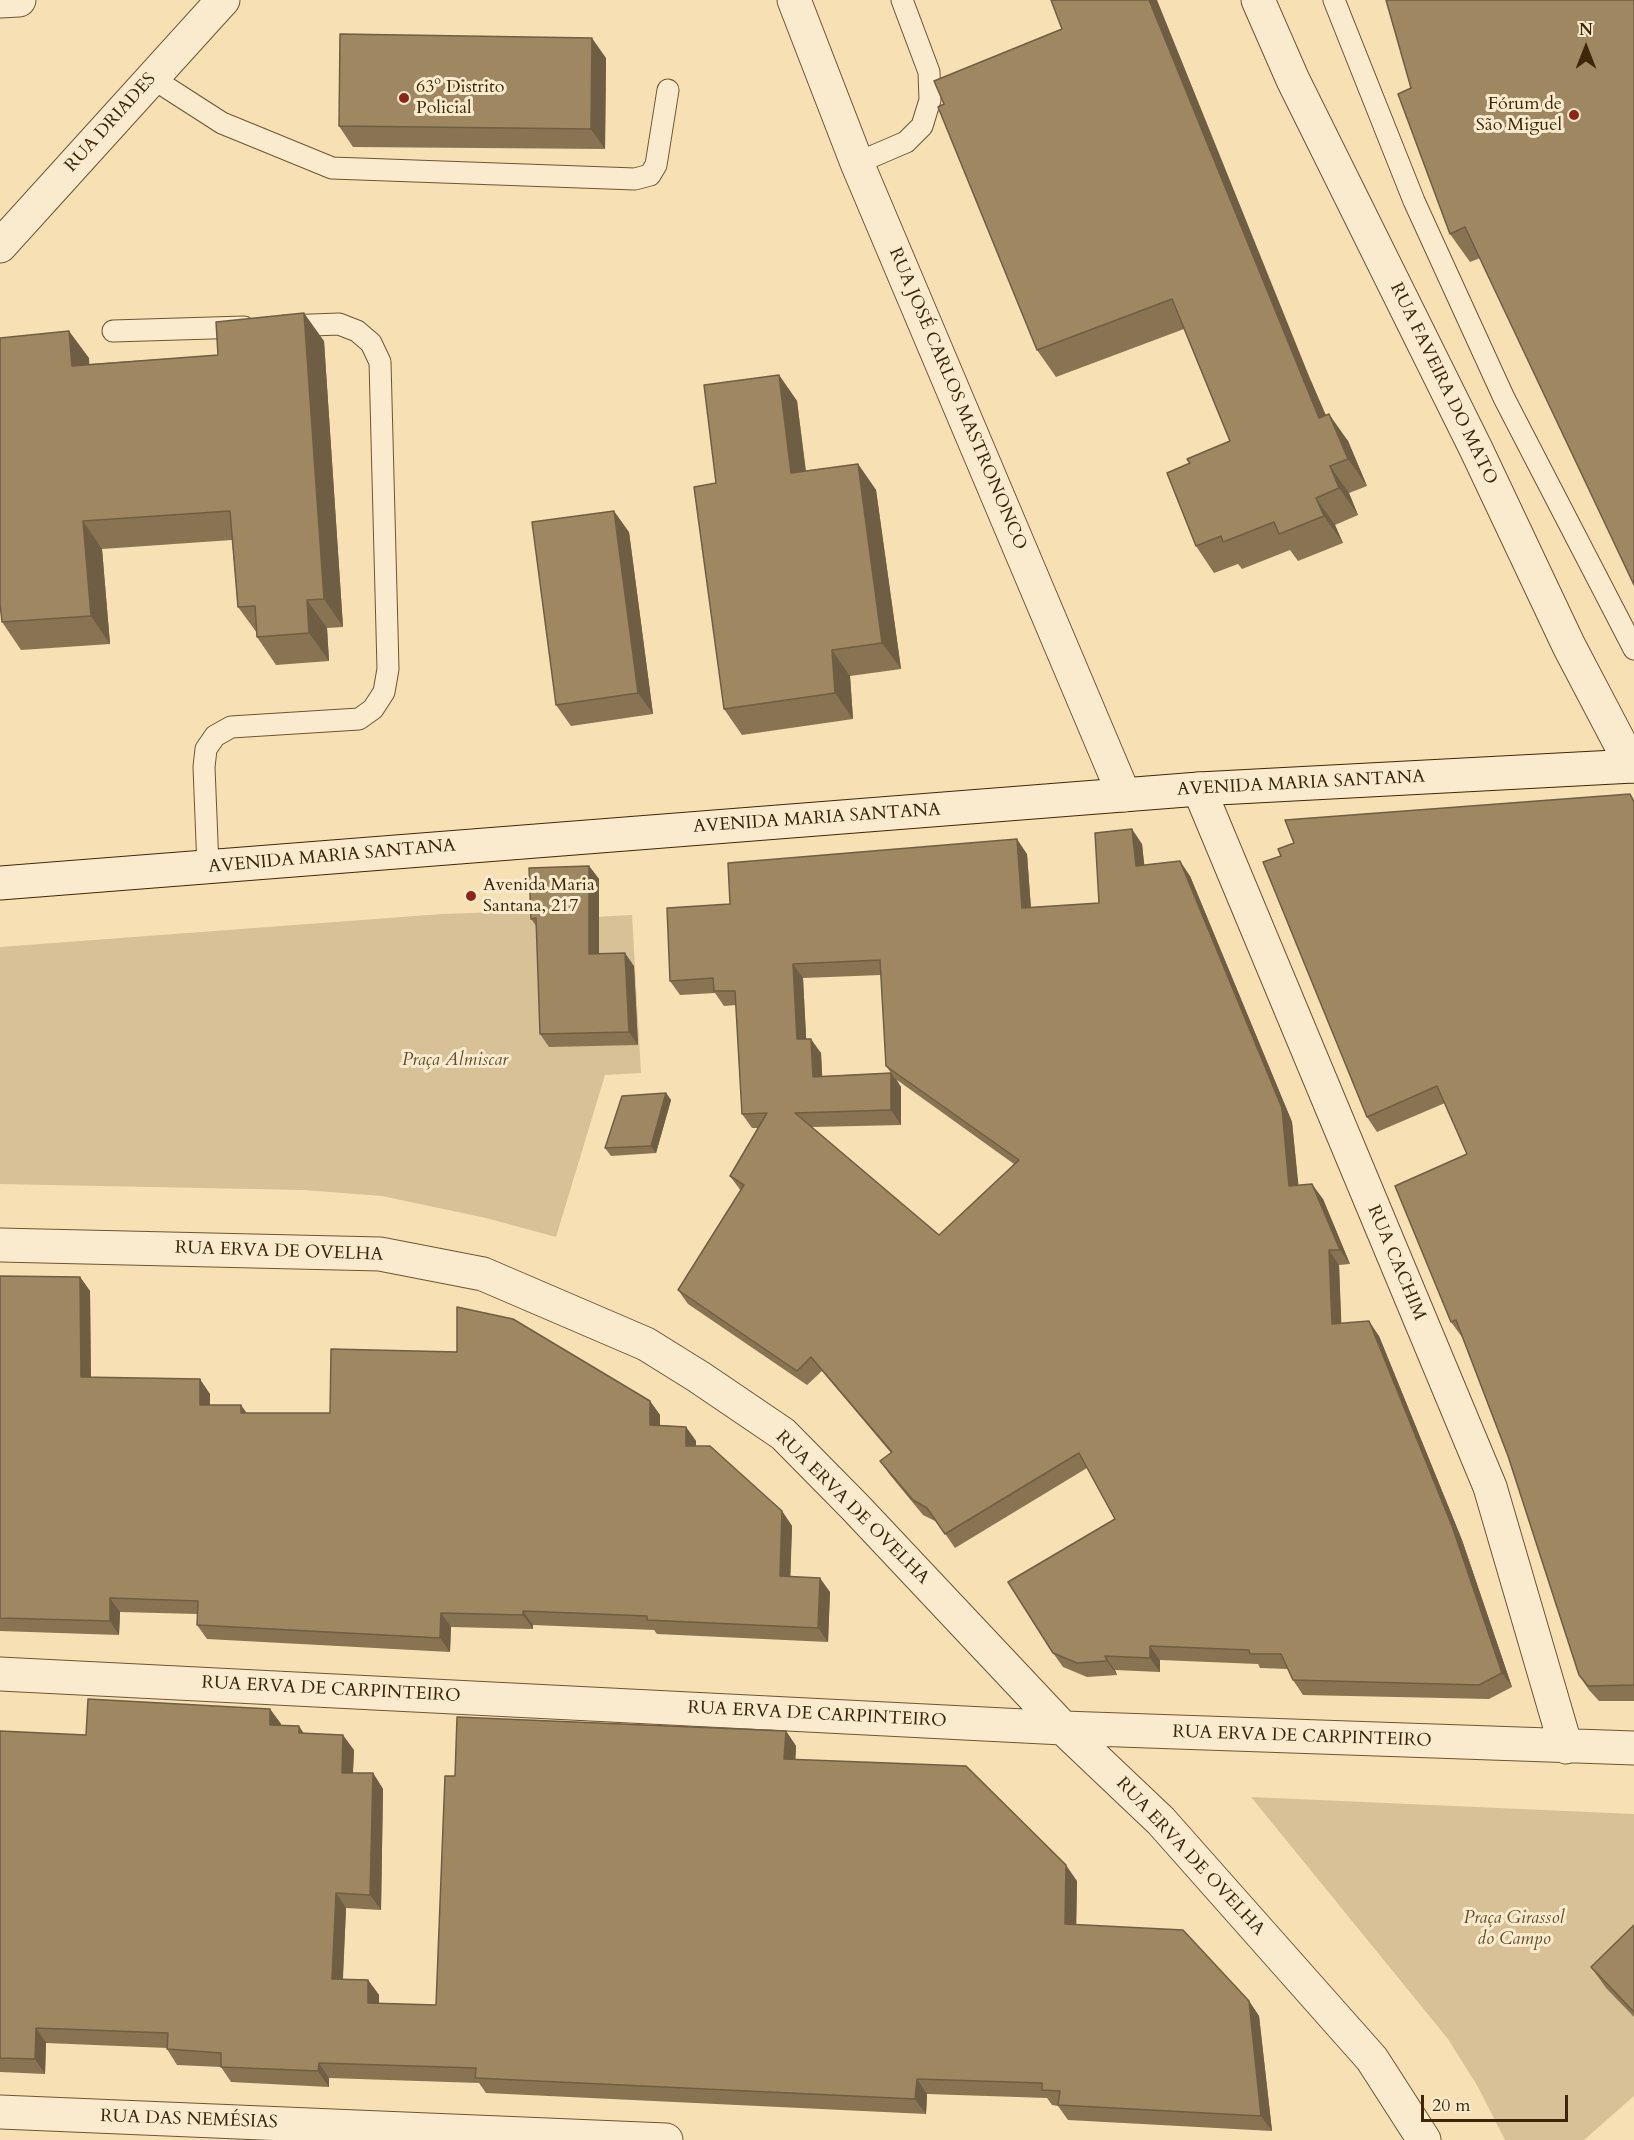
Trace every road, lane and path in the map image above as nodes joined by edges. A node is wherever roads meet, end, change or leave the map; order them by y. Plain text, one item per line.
1 (19, 0) edge
2 (223, 0) edge
3 (794, 0) edge
4 (902, 0) edge
5 (1258, 0) edge
6 (1334, 0) edge
7 (0, 1) edge
8 (152, 78) junction
9 (668, 90) dead end
10 (857, 163) junction
11 (0, 246) edge
12 (113, 331) dead end
13 (1634, 650) edge
14 (1633, 766) edge
15 (1199, 789) junction
16 (1124, 795) junction
17 (208, 867) junction
18 (0, 883) edge
19 (0, 1245) edge
20 (0, 1674) edge
21 (1064, 1728) junction
22 (1566, 1747) junction
23 (1634, 1748) edge
24 (0, 2112) edge
25 (666, 2140) edge
26 (1424, 2140) edge

1 - 7 street
2 - 8 street, RUA DRIADES
3 - 10 street, RUA JOSÉ CARLOS MASTRONONCO
4 - 10 lane
5 - 14 street, RUA FAVEIRA DO MATO
6 - 13 lane
8 - 9 lane
8 - 11 street, RUA DRIADES
10 - 16 street, RUA JOSÉ CARLOS MASTRONONCO
12 - 17 lane
14 - 15 street, AVENIDA MARIA SANTANA
15 - 16 street, AVENIDA MARIA SANTANA
15 - 22 street, RUA CACHIM
16 - 17 street, AVENIDA MARIA SANTANA
17 - 18 street, AVENIDA MARIA SANTANA
19 - 21 street, RUA ERVA DE OVELHA
20 - 21 street, RUA ERVA DE CARPINTEIRO
21 - 22 street, RUA ERVA DE CARPINTEIRO
21 - 26 street, RUA ERVA DE OVELHA
22 - 23 street, RUA ERVA DE CARPINTEIRO
24 - 25 street, RUA DAS NEMÉSIAS

